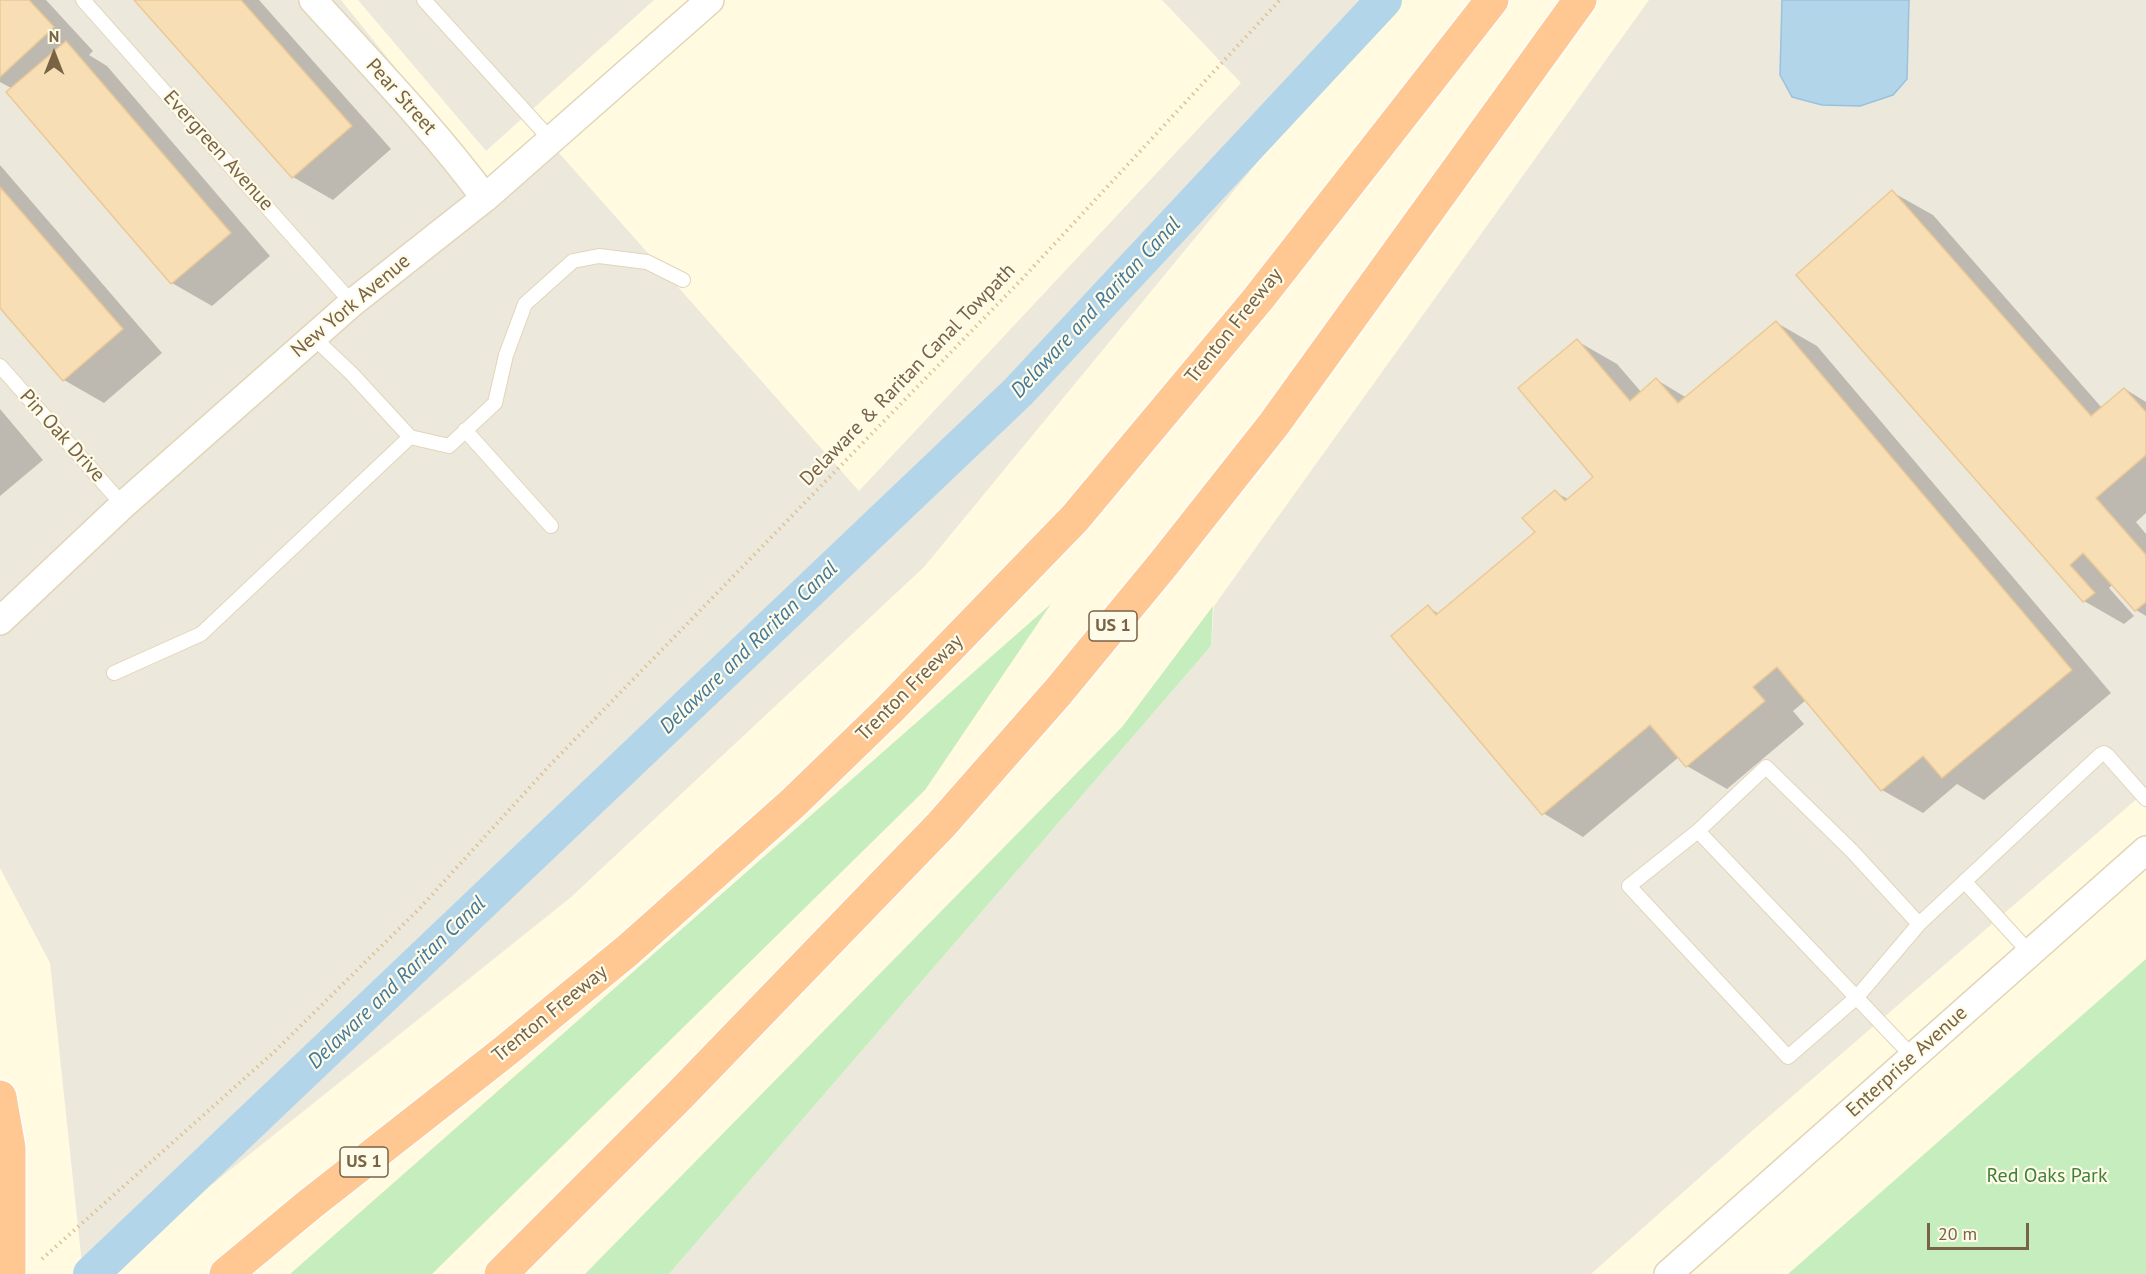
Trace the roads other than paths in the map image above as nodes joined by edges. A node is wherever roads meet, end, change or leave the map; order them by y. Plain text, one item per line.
1 (83, 0) edge
2 (313, 0) edge
3 (424, 0) edge
4 (710, 0) edge
5 (1492, 0) edge
6 (1580, 0) edge
7 (551, 140) junction
8 (485, 198) junction
9 (683, 280) dead end
10 (352, 303) junction
11 (313, 337) junction
12 (0, 366) edge
13 (465, 430) junction
14 (410, 437) junction
15 (123, 505) junction
16 (551, 525) dead end
17 (0, 621) edge
18 (114, 673) dead end
19 (2146, 799) edge
20 (1698, 831) junction
21 (2146, 850) edge
22 (1965, 882) junction
23 (1920, 924) junction
24 (2030, 953) junction
25 (1857, 997) junction
26 (1913, 1057) junction
27 (0, 1096) edge
28 (17, 1264) edge
29 (226, 1274) edge
30 (501, 1274) edge
31 (1668, 1274) edge

1 - 10 lane, Evergreen Avenue
2 - 8 street, Pear Street
3 - 7 lane
4 - 7 street, New York Avenue
5 - 29 highway, Trenton Freeway / US 1
6 - 30 highway, US 1
7 - 8 street, New York Avenue
8 - 10 street, New York Avenue
9 - 13 lane
10 - 11 street, New York Avenue
11 - 14 lane
11 - 15 street, New York Avenue
12 - 15 lane, Pin Oak Drive
13 - 14 lane
13 - 16 lane
14 - 18 lane
15 - 17 street, New York Avenue
19 - 22 lane
20 - 23 lane
20 - 25 lane
20 - 25 lane
21 - 24 street, Enterprise Avenue
22 - 23 lane
22 - 24 lane
23 - 25 lane
24 - 26 street, Enterprise Avenue
25 - 26 lane
26 - 31 street, Enterprise Avenue
27 - 28 highway

